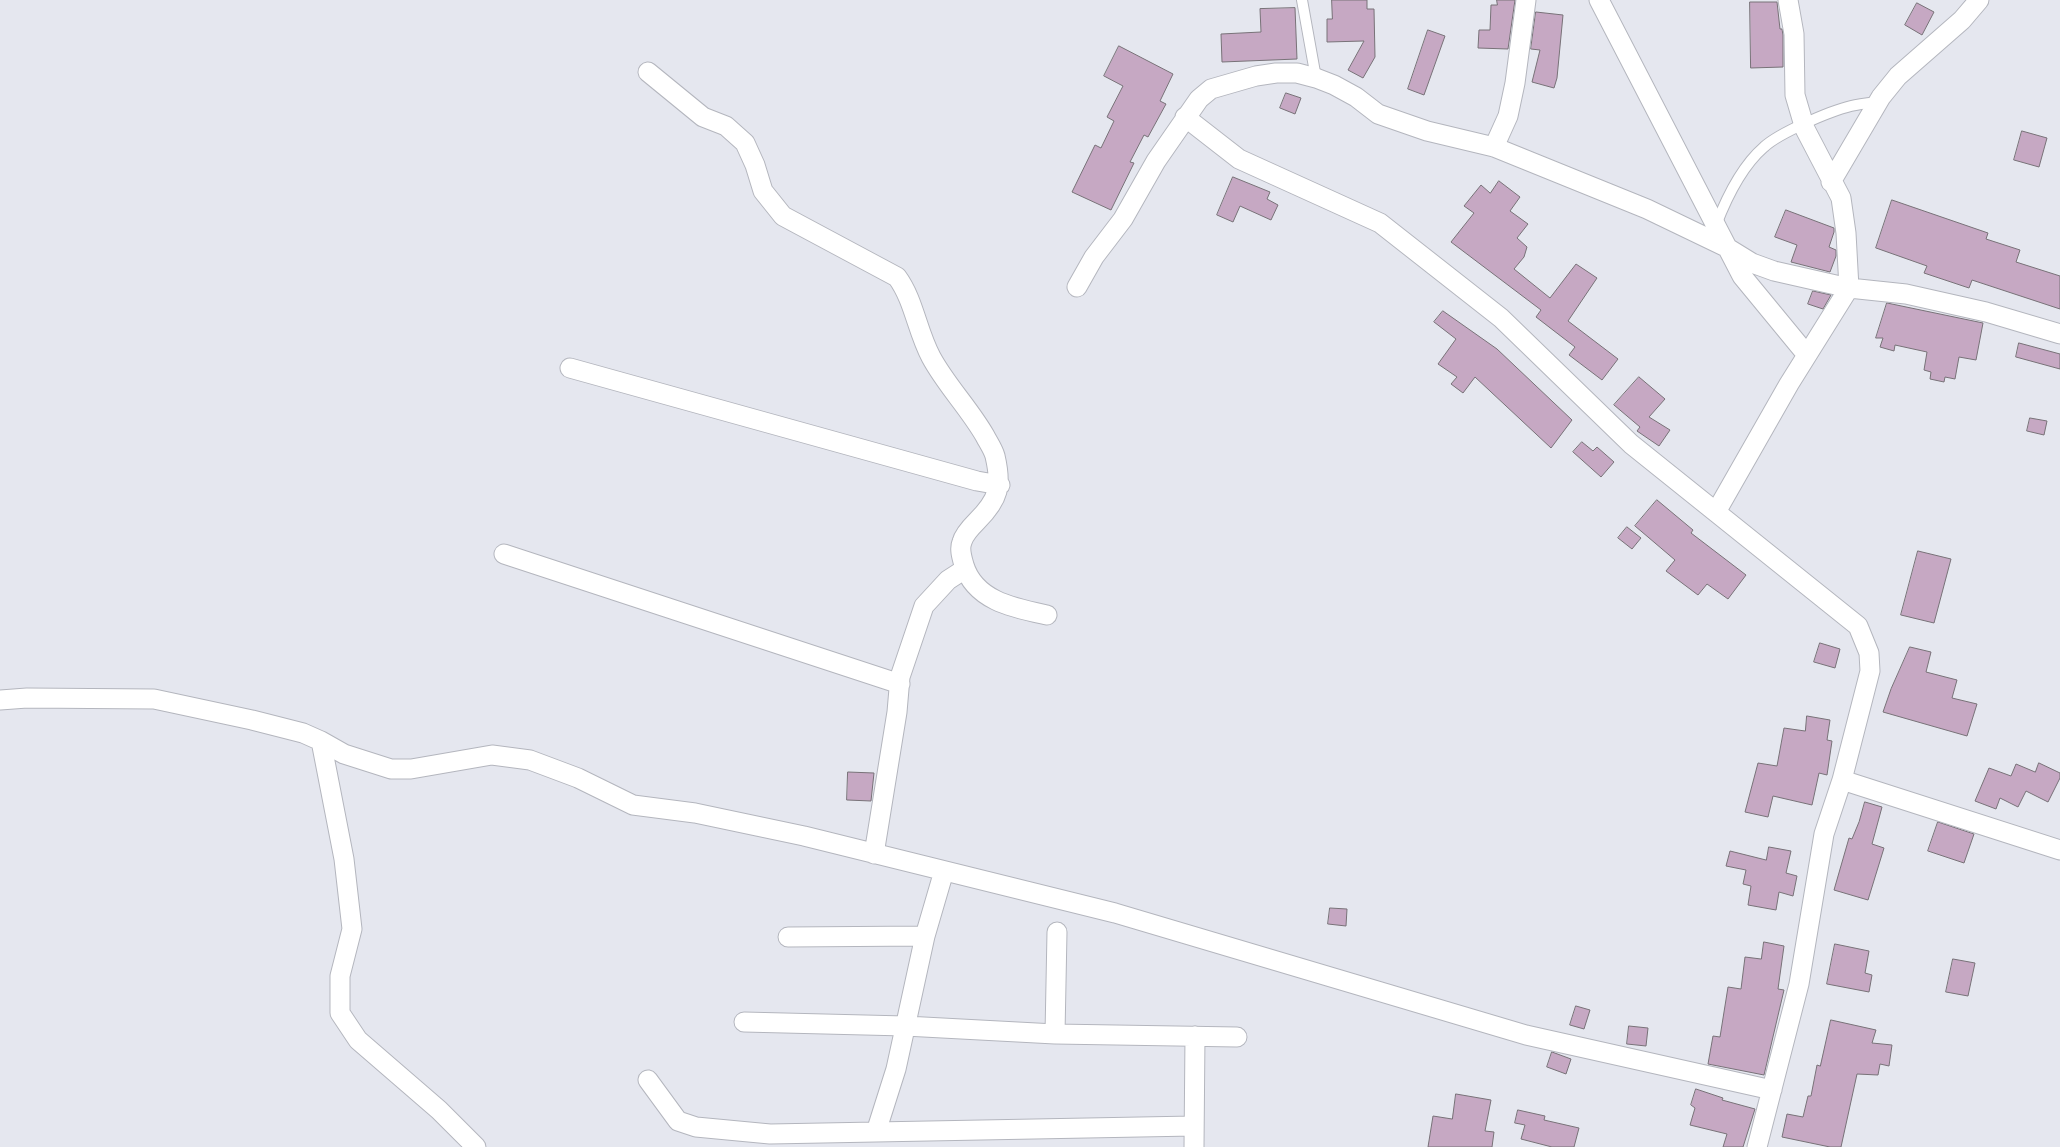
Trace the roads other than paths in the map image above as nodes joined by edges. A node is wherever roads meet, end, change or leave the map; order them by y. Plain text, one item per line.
1 (1302, 0) edge
2 (1526, 0) edge
3 (1599, 0) edge
4 (1788, 0) edge
5 (1979, 0) edge
6 (648, 72) dead end
7 (1316, 78) junction
8 (1878, 102) junction
9 (1186, 117) junction
10 (1804, 125) junction
11 (1494, 147) junction
12 (1831, 182) junction
13 (1715, 226) junction
14 (1726, 247) junction
15 (1077, 287) dead end
16 (1849, 288) junction
17 (2060, 334) edge
18 (1807, 355) junction
19 (570, 368) dead end
20 (1000, 485) junction
21 (1716, 512) junction
22 (504, 554) dead end
23 (965, 569) junction
24 (1047, 615) dead end
25 (900, 684) junction
26 (0, 700) edge
27 (321, 741) junction
28 (1842, 780) junction
29 (2060, 850) edge
30 (874, 854) junction
31 (944, 871) junction
32 (1057, 932) dead end
33 (925, 936) junction
34 (788, 937) dead end
35 (744, 1022) dead end
36 (904, 1026) junction
37 (1055, 1034) junction
38 (1195, 1036) junction
39 (1237, 1037) dead end
40 (648, 1080) dead end
41 (1772, 1090) junction
42 (1193, 1126) junction
43 (876, 1132) junction
44 (769, 1140) edge
45 (476, 1147) edge
46 (1194, 1147) edge
47 (1757, 1147) edge

1 - 7 lane
2 - 11 street
3 - 13 street
4 - 10 street
5 - 8 street
6 - 20 street
7 - 9 street
7 - 11 street
8 - 10 lane
8 - 12 street
9 - 15 street
9 - 21 street
10 - 12 street
10 - 13 lane
11 - 14 street
12 - 16 street
13 - 14 street
14 - 16 street
14 - 18 street
16 - 17 street
16 - 18 street
18 - 21 street
19 - 20 street
20 - 23 street
21 - 28 street
22 - 25 street
23 - 24 street
23 - 25 street
25 - 30 street
26 - 27 street
27 - 30 street
27 - 45 street
28 - 29 street
28 - 41 street
30 - 31 street
31 - 33 street
31 - 41 street
32 - 37 street
33 - 34 street
33 - 36 street
35 - 36 street
36 - 37 street
36 - 43 street
37 - 38 street
38 - 39 street
38 - 42 street
40 - 44 street
41 - 47 street
42 - 43 street
42 - 46 street
43 - 44 street

